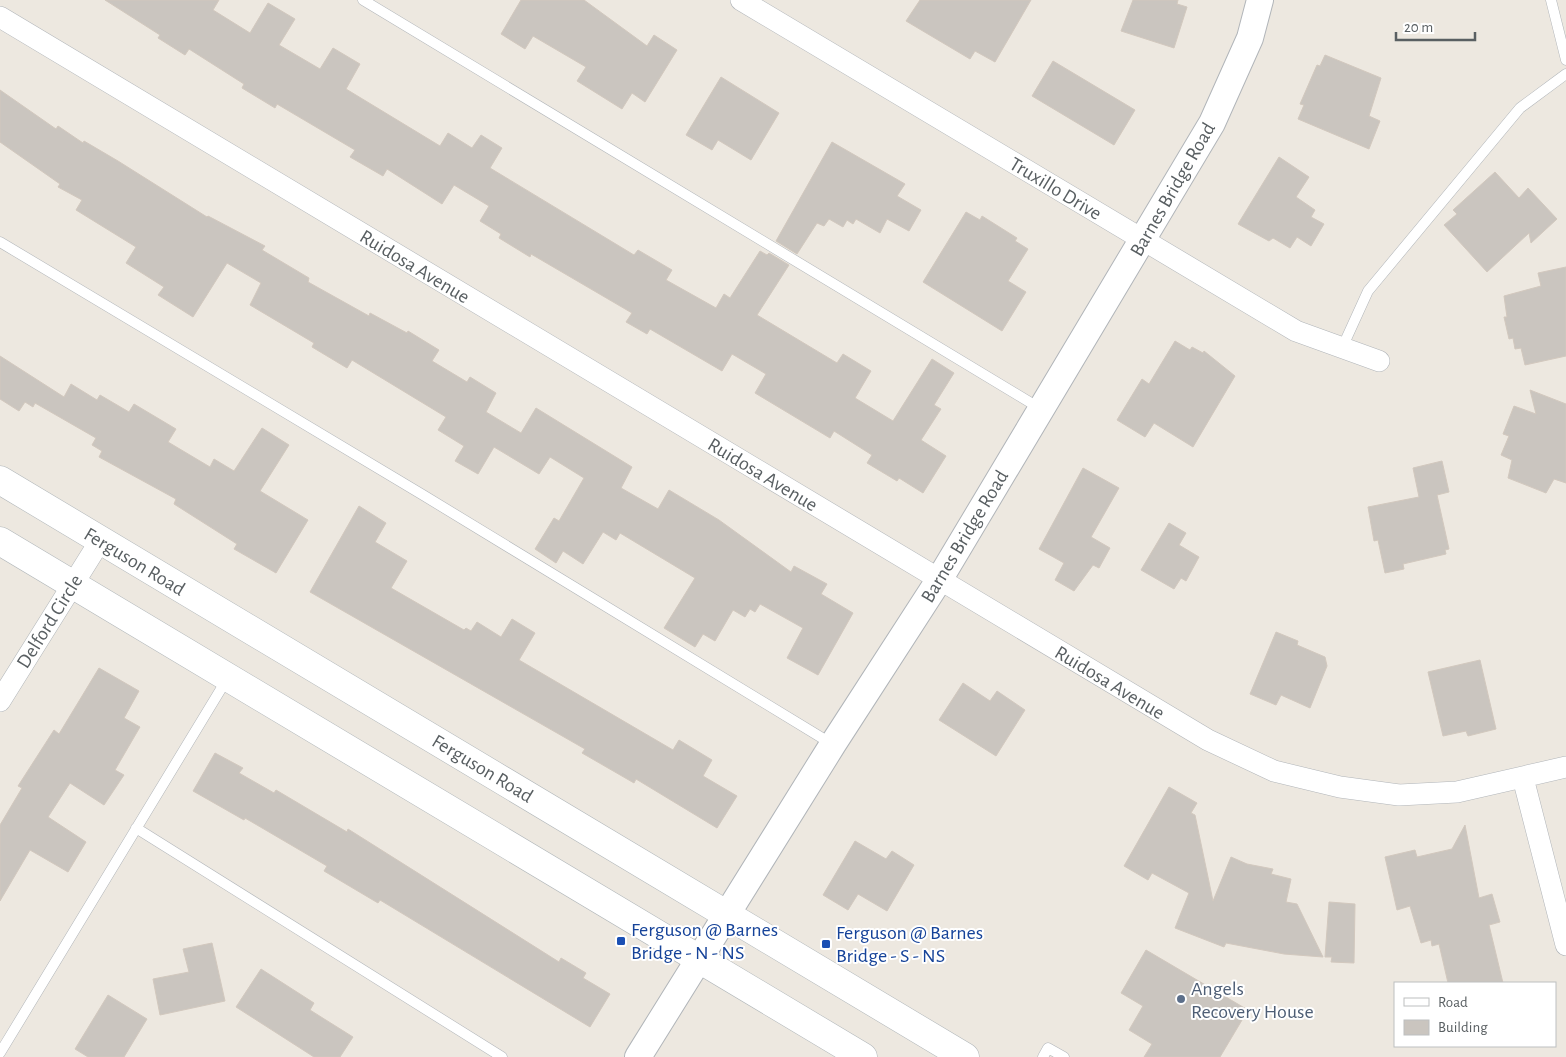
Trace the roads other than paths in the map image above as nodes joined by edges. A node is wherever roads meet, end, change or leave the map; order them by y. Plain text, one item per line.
1 (363, 0) edge
2 (741, 0) edge
3 (1260, 0) edge
4 (1551, 0) edge
5 (0, 17) edge
6 (1566, 60) edge
7 (1566, 74) edge
8 (1143, 240) junction
9 (0, 242) edge
10 (1342, 348) junction
11 (1379, 362) dead end
12 (1041, 409) junction
13 (0, 480) edge
14 (0, 541) edge
15 (100, 541) junction
16 (939, 580) junction
17 (71, 584) junction
18 (227, 678) junction
19 (0, 701) edge
20 (833, 744) junction
21 (1566, 767) edge
22 (1523, 778) junction
23 (136, 828) junction
24 (727, 913) junction
25 (1566, 945) edge
26 (699, 958) junction
27 (0, 1053) edge
28 (502, 1057) edge
29 (638, 1057) edge
30 (863, 1057) edge
31 (965, 1057) edge
32 (1043, 1057) edge
33 (1064, 1057) edge

1 - 12 lane
2 - 8 street, Truxillo Drive
3 - 8 street, Barnes Bridge Road
4 - 6 lane
5 - 16 street, Ruidosa Avenue
7 - 10 lane
8 - 10 street, Truxillo Drive
8 - 12 street, Barnes Bridge Road
9 - 20 lane
10 - 11 street, Truxillo Drive
12 - 16 street, Barnes Bridge Road
13 - 15 main road, Ferguson Road
14 - 17 main road
15 - 17 street, Delford Circle
15 - 24 main road, Ferguson Road
16 - 20 street, Barnes Bridge Road
16 - 22 street, Ruidosa Avenue
17 - 18 main road
17 - 19 street, Delford Circle
18 - 23 lane
18 - 26 main road
20 - 24 street, Barnes Bridge Road
21 - 22 street, Ruidosa Avenue
22 - 25 street
23 - 27 lane
23 - 28 lane
24 - 26 street, Barnes Bridge Road
24 - 31 main road, Ferguson Road
26 - 29 street, Barnes Bridge Road
26 - 30 main road
32 - 33 lane

